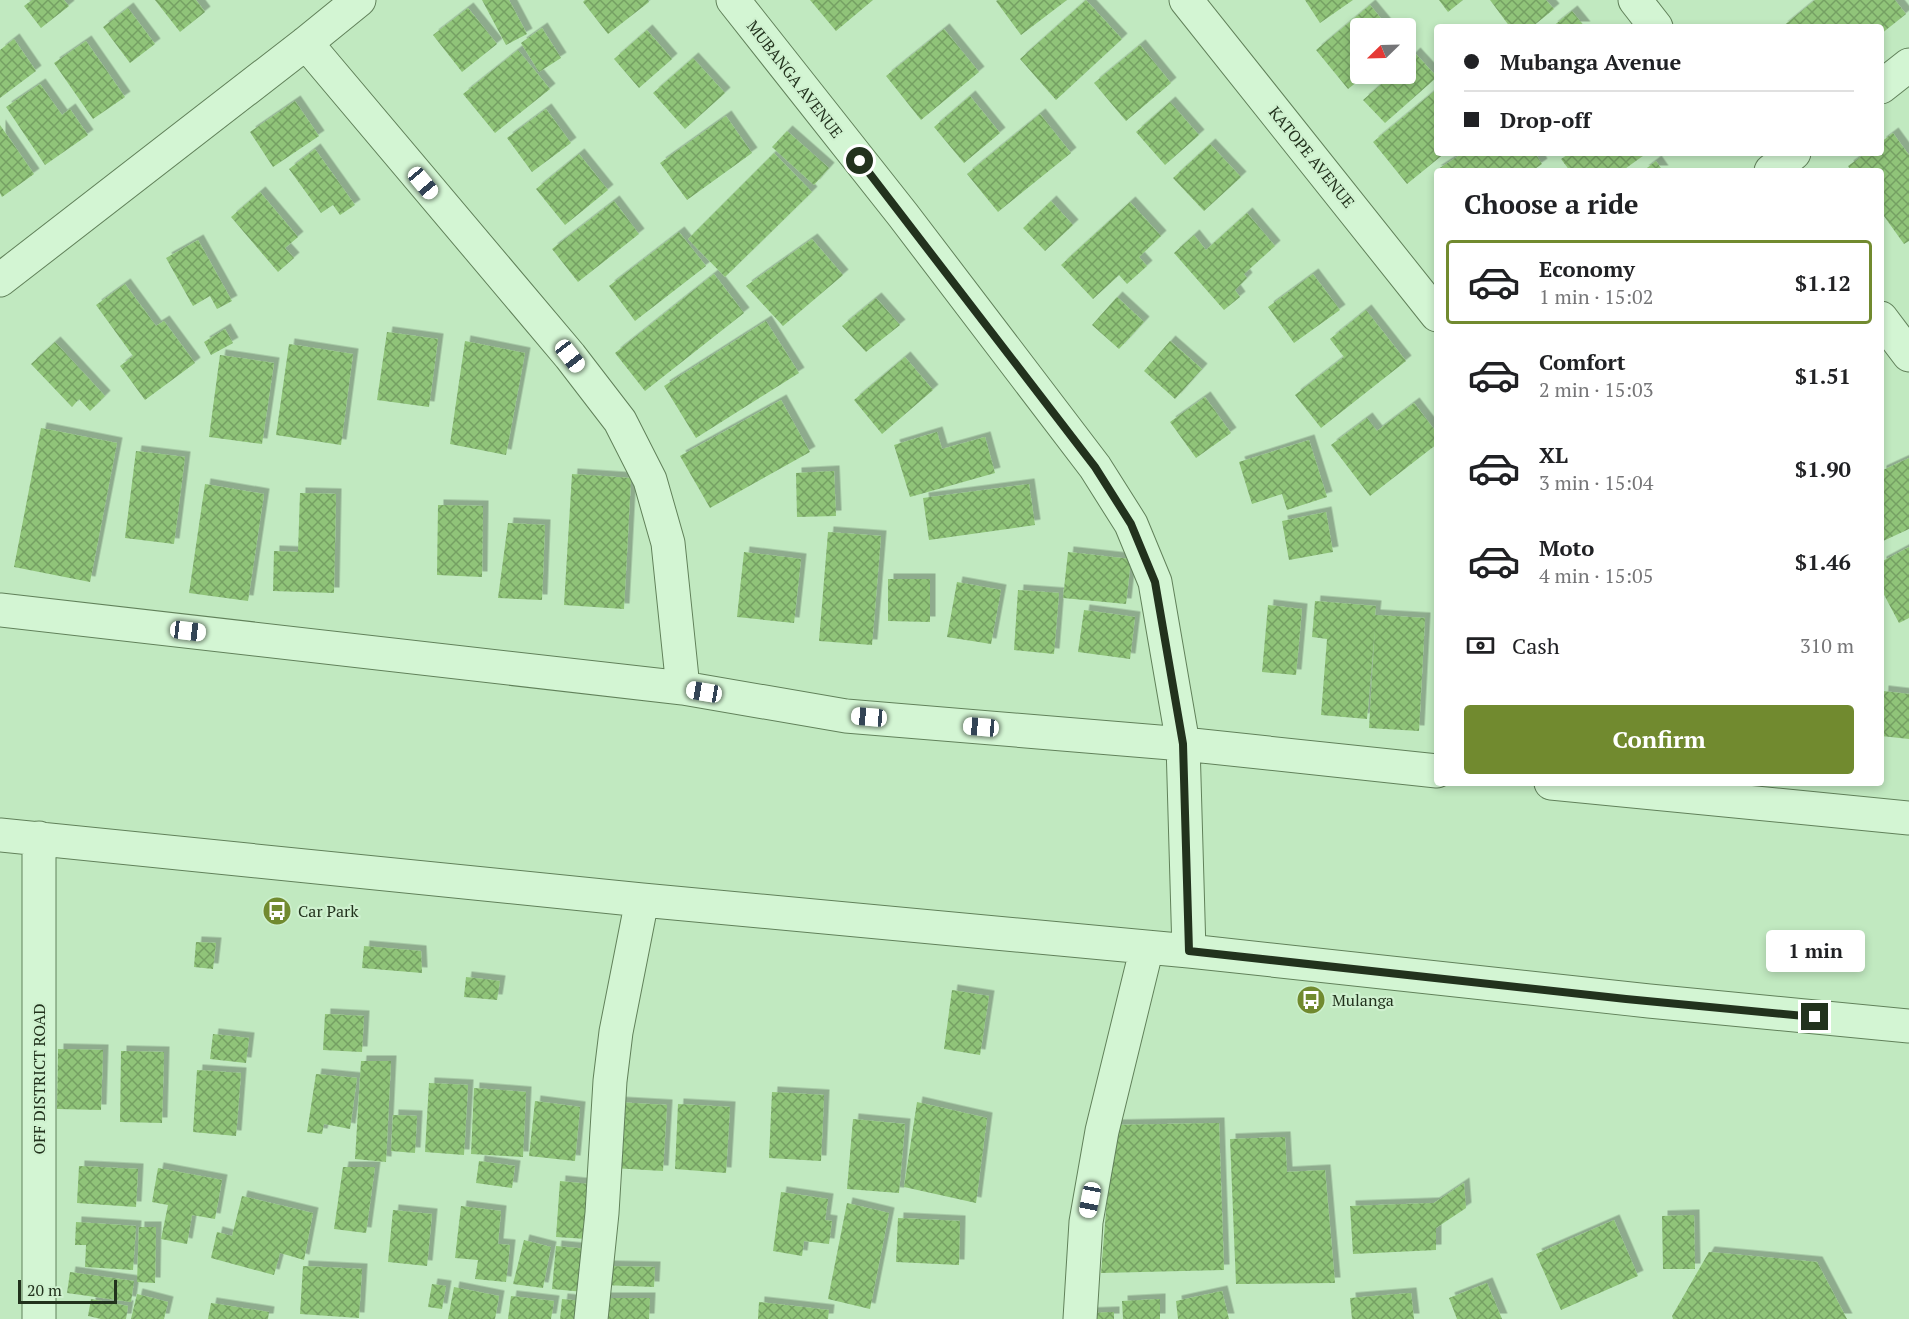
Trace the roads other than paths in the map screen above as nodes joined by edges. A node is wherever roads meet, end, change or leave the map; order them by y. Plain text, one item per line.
1 (359, 0) edge
2 (733, 0) edge
3 (1186, 0) edge
4 (1635, 0) edge
5 (1654, 24) edge
6 (306, 43) junction
7 (1909, 65) edge
8 (1884, 85) edge
9 (1756, 156) edge
10 (1790, 156) edge
11 (1766, 168) edge
12 (1773, 168) edge
13 (0, 280) edge
14 (1434, 311) edge
15 (1884, 322) edge
16 (1909, 355) edge
17 (0, 610) edge
18 (683, 688) junction
19 (1183, 744) junction
20 (1434, 771) edge
21 (1608, 786) edge
22 (1665, 789) edge
23 (1909, 818) edge
24 (0, 835) edge
25 (39, 838) junction
26 (642, 900) junction
27 (1147, 947) junction
28 (1189, 951) junction
29 (1909, 1026) edge
30 (40, 1319) edge
31 (591, 1319) edge
32 (1080, 1319) edge

1 - 6 street
2 - 19 street, MUBANGA AVENUE
3 - 14 street, KATOPE AVENUE
4 - 5 street
6 - 13 street
6 - 18 street
7 - 8 street
9 - 11 street
10 - 12 street
15 - 16 street
17 - 18 street
18 - 19 street
19 - 20 street
19 - 28 street, MUBANGA AVENUE
21 - 22 street
22 - 23 street
24 - 25 street
25 - 26 street
25 - 30 street, OFF DISTRICT ROAD
26 - 27 street
26 - 31 street
27 - 28 street
27 - 32 street
28 - 29 street

